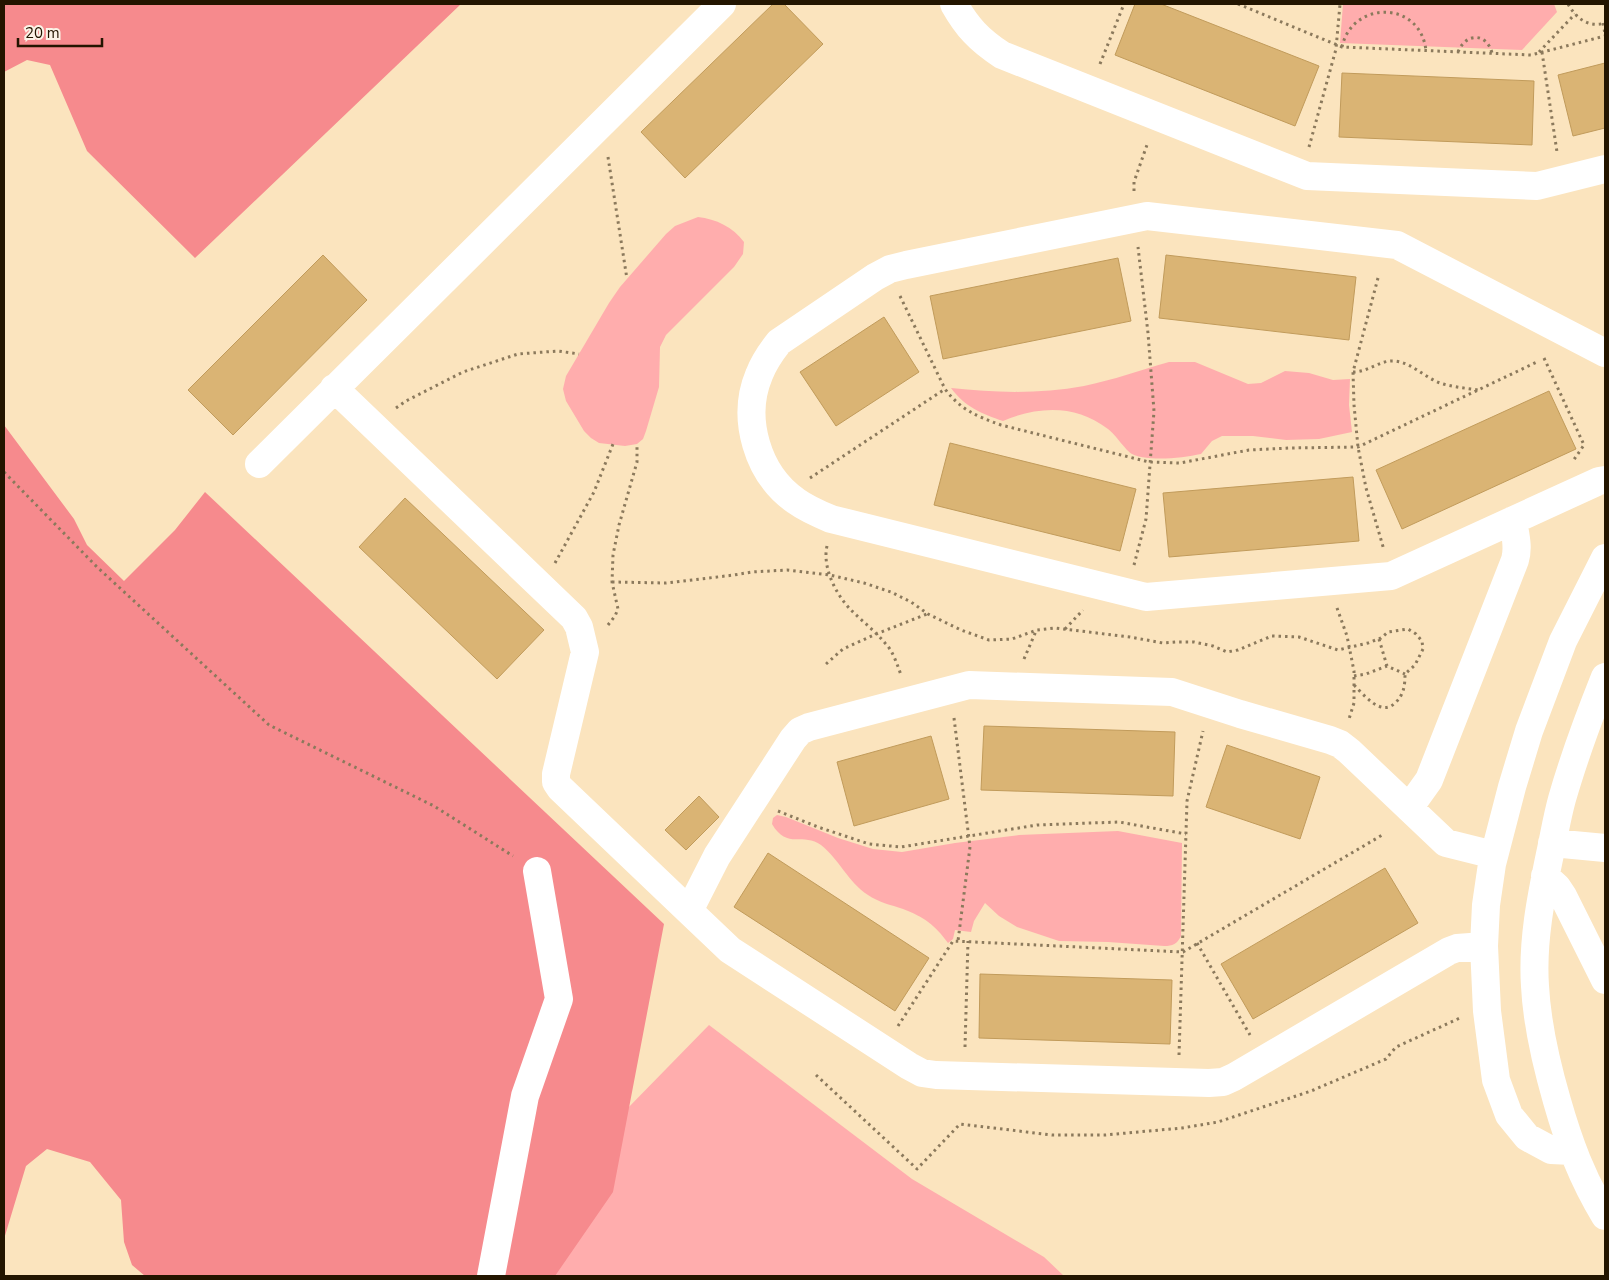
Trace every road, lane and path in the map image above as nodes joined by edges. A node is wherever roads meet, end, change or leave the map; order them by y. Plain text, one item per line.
1 (722, 4) edge
2 (954, 4) edge
3 (1124, 4) edge
4 (1238, 4) edge
5 (1340, 4) edge
6 (1568, 4) edge
7 (1575, 14) junction
8 (1412, 16) dead end
9 (1356, 17) dead end
10 (1604, 23) edge
11 (1605, 35) edge
12 (1336, 45) junction
13 (1342, 47) junction
14 (1426, 51) junction
15 (1458, 52) junction
16 (1492, 53) junction
17 (1540, 53) junction
18 (1099, 66) dead end
19 (1156, 116) junction
20 (594, 132) junction
21 (1557, 153) dead end
22 (1605, 169) edge
23 (1306, 175) junction
24 (1136, 218) junction
25 (888, 270) junction
26 (1378, 278) dead end
27 (627, 279) dead end
28 (1605, 353) edge
29 (579, 354) dead end
30 (1544, 358) dead end
31 (1539, 361) dead end
32 (1353, 372) junction
33 (334, 388) junction
34 (945, 389) junction
35 (1479, 390) junction
36 (373, 425) junction
37 (612, 444) dead end
38 (637, 444) dead end
39 (1358, 447) junction
40 (1573, 461) dead end
41 (1150, 462) junction
42 (259, 464) dead end
43 (4, 472) edge
44 (807, 480) dead end
45 (1605, 480) edge
46 (834, 519) junction
47 (1513, 520) junction
48 (1384, 551) dead end
49 (1605, 558) edge
50 (1134, 567) dead end
51 (830, 575) junction
52 (612, 582) junction
53 (1327, 582) junction
54 (542, 586) junction
55 (928, 614) junction
56 (876, 634) junction
57 (1379, 638) junction
58 (1350, 648) junction
59 (585, 652) junction
60 (826, 664) dead end
61 (1387, 666) junction
62 (1405, 674) junction
63 (1354, 676) junction
64 (1605, 677) edge
65 (1354, 685) junction
66 (951, 690) junction
67 (910, 701) junction
68 (1209, 704) junction
69 (1340, 744) junction
70 (753, 800) junction
71 (1409, 808) junction
72 (1186, 834) junction
73 (1384, 834) dead end
74 (968, 835) junction
75 (1552, 843) junction
76 (1605, 848) edge
77 (1494, 855) junction
78 (537, 871) joint
79 (1545, 876) junction
80 (690, 911) junction
81 (958, 941) junction
82 (968, 941) junction
83 (1197, 943) junction
84 (1484, 946) junction
85 (1183, 952) junction
86 (1605, 980) edge
87 (883, 1049) junction
88 (1179, 1059) dead end
89 (1265, 1059) junction
90 (964, 1076) junction
91 (1572, 1151) junction
92 (1605, 1216) edge
93 (492, 1276) edge

1 - 20 lane
2 - 19 lane
3 - 18 path
4 - 12 path
5 - 12 path
6 - 7 path
7 - 10 path
7 - 17 path
8 - 14 path
9 - 13 path
10 - 11 path
11 - 17 path
12 - 13 path
12 - 23 path
13 - 14 path
14 - 15 path
15 - 16 path
15 - 16 path
16 - 17 path
17 - 21 path
19 - 23 lane
19 - 24 path
20 - 27 path
20 - 33 lane
22 - 23 lane
24 - 25 lane
24 - 28 lane
24 - 41 path
25 - 34 path
25 - 46 lane
26 - 32 path
29 - 36 path
30 - 40 path
31 - 35 path
32 - 35 path
32 - 39 path
33 - 36 lane
33 - 42 lane
34 - 41 path
34 - 44 path
35 - 39 path
36 - 54 lane
37 - 54 path
38 - 52 path
39 - 41 path
39 - 48 path
41 - 50 path
43 - 78 path
45 - 47 lane
46 - 51 path
46 - 53 lane
47 - 53 lane
47 - 71 lane
49 - 77 lane
51 - 52 path
51 - 55 path
51 - 56 path
52 - 59 path
53 - 58 path
54 - 59 lane
55 - 56 path
55 - 58 path
56 - 60 path
56 - 67 path
57 - 58 path
57 - 61 path
57 - 62 path
58 - 63 path
59 - 80 lane
61 - 62 path
61 - 63 path
62 - 65 path
63 - 65 path
64 - 75 lane
65 - 69 path
66 - 67 lane
66 - 68 lane
66 - 74 path
67 - 70 lane
68 - 69 lane
68 - 72 path
69 - 71 lane
70 - 74 path
70 - 80 lane
71 - 77 lane
72 - 74 path
72 - 85 path
73 - 83 path
74 - 81 path
75 - 76 lane
75 - 79 lane
77 - 84 lane
78 - 93 lane
79 - 86 lane
79 - 91 lane
80 - 87 lane
81 - 82 path
81 - 87 path
82 - 85 path
82 - 90 path
83 - 85 path
83 - 89 path
84 - 89 lane
84 - 91 lane
85 - 88 path
87 - 90 lane
89 - 90 lane
91 - 92 lane

